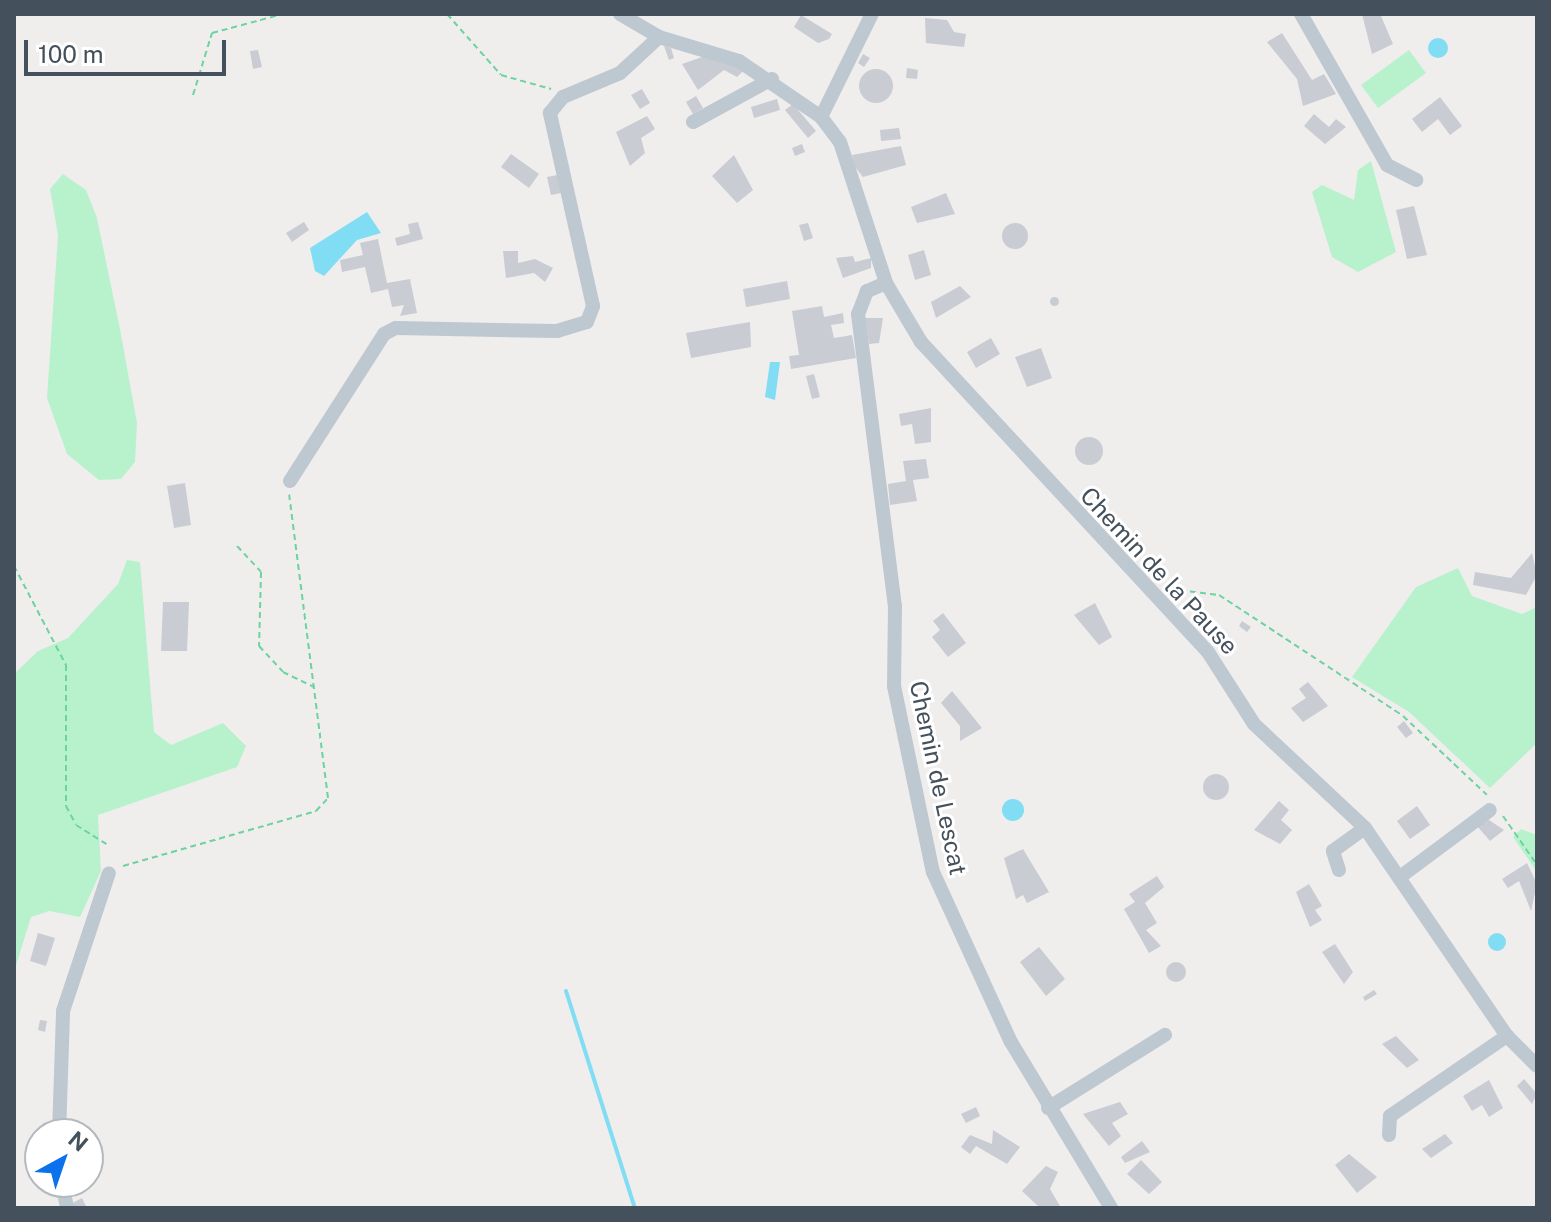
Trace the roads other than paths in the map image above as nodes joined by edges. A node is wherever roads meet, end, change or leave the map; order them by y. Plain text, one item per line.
1 (620, 14) edge
2 (872, 14) edge
3 (1301, 14) edge
4 (659, 37) junction
5 (772, 79) junction
6 (821, 117) junction
7 (693, 122) dead end
8 (1416, 180) dead end
9 (886, 283) junction
10 (290, 481) road end
11 (1490, 810) dead end
12 (1365, 828) junction
13 (1339, 870) dead end
14 (109, 873) road end
15 (1400, 877) junction
16 (1165, 1035) dead end
17 (1507, 1036) junction
18 (1537, 1066) edge
19 (1048, 1108) junction
20 (60, 1118) edge
21 (1389, 1135) dead end
22 (1111, 1208) edge

1 - 4 street, Chemin de la Pause
2 - 6 street
3 - 8 street
4 - 5 street, Chemin de la Pause
4 - 10 street
5 - 6 street, Chemin de la Pause
5 - 7 street
6 - 9 street, Chemin de la Pause
9 - 12 street, Chemin de la Pause
9 - 19 street, Chemin de Lescat
11 - 15 street
12 - 13 street
12 - 15 street, Chemin de la Pause
14 - 20 street
15 - 17 street, Chemin de la Pause
16 - 19 street
17 - 18 street, Chemin de la Pause
17 - 21 street
19 - 22 street, Chemin de Lescat

